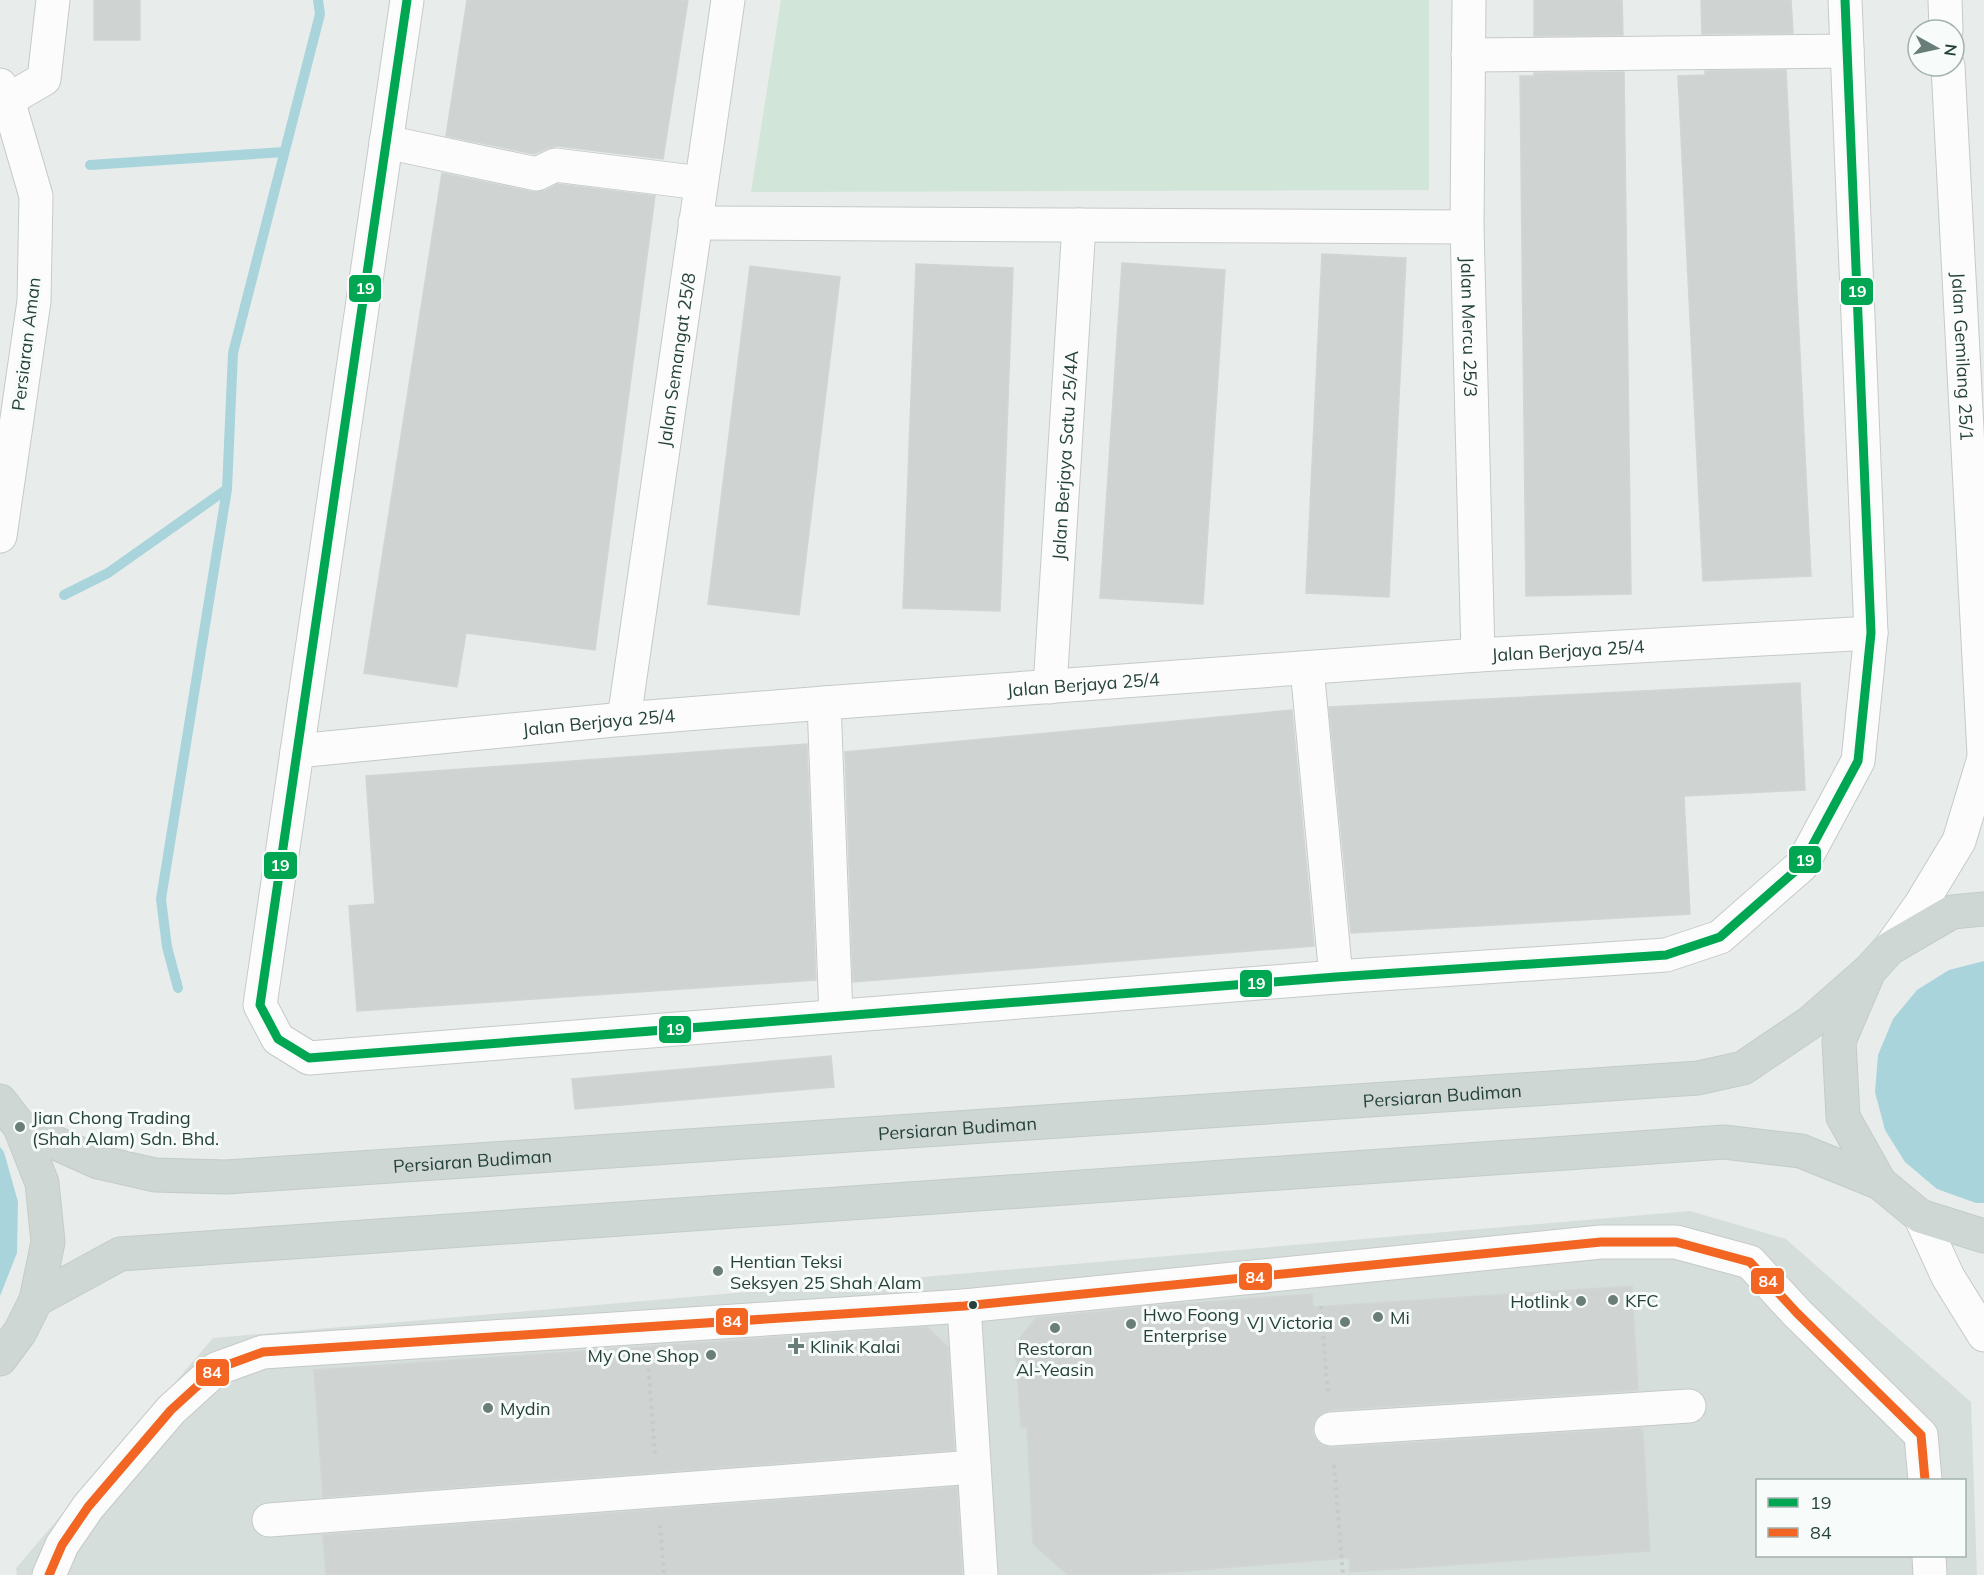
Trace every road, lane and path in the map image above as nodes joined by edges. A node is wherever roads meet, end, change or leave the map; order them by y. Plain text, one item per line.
1 (53, 0) edge
2 (407, 0) edge
3 (728, 0) edge
4 (1469, 0) edge
5 (1845, 0) edge
6 (1945, 0) edge
7 (1946, 18) edge
8 (1847, 51) junction
9 (1468, 55) junction
10 (1949, 78) edge
11 (3, 95) edge
12 (386, 142) junction
13 (701, 183) junction
14 (695, 223) junction
15 (1079, 225) junction
16 (1467, 227) junction
17 (0, 536) edge
18 (1871, 633) junction
19 (1478, 655) junction
20 (1307, 668) junction
21 (1050, 687) junction
22 (824, 703) junction
23 (624, 719) junction
24 (297, 751) junction
25 (1984, 756) edge
26 (1984, 909) edge
27 (1879, 959) junction
28 (1336, 977) junction
29 (836, 1016) junction
30 (0, 1101) edge
31 (20, 1127) junction
32 (1880, 1183) junction
33 (1920, 1216) junction
34 (1984, 1236) edge
35 (36, 1300) junction
36 (964, 1306) junction
37 (645, 1327) junction
38 (1984, 1335) edge
39 (0, 1359) edge
40 (1689, 1406) dead end
41 (1331, 1429) dead end
42 (974, 1467) junction
43 (1925, 1479) edge
44 (658, 1491) junction
45 (268, 1520) dead end
46 (1929, 1557) edge
47 (49, 1575) edge
48 (664, 1575) edge
49 (981, 1575) edge
50 (1930, 1575) edge

1 - 11 street
2 - 12 street
3 - 13 street, Jalan Semangat 25/8
4 - 9 street, Jalan Mercu 25/3
5 - 8 street
6 - 7 street
8 - 9 street
8 - 18 street
9 - 16 street, Jalan Mercu 25/3
10 - 25 street, Jalan Gemilang 25/1
11 - 17 street, Persiaran Aman
12 - 13 street
12 - 24 street
13 - 14 street, Jalan Semangat 25/8
14 - 15 street
14 - 23 street, Jalan Semangat 25/8
15 - 16 street
15 - 21 street, Jalan Berjaya Satu 25/4A
16 - 19 street, Jalan Mercu 25/3
18 - 19 street, Jalan Berjaya 25/4
18 - 28 street
19 - 20 street, Jalan Berjaya 25/4
20 - 21 street, Jalan Berjaya 25/4
20 - 28 street
21 - 22 street, Jalan Berjaya 25/4
22 - 23 street, Jalan Berjaya 25/4
22 - 29 street
23 - 24 street, Jalan Berjaya 25/4
24 - 29 street
25 - 27 street, Jalan Gemilang 25/1
26 - 27 main road, Persiaran Budiman
27 - 31 main road, Persiaran Budiman
27 - 32 main road
28 - 29 street
30 - 31 main road
31 - 35 main road
32 - 33 main road
32 - 35 main road
33 - 34 main road
33 - 38 street
35 - 39 main road
36 - 37 street
36 - 42 street
36 - 43 street
37 - 44 path
37 - 47 street
40 - 41 street
42 - 44 street
42 - 49 street
44 - 45 street
44 - 48 path
46 - 50 street

